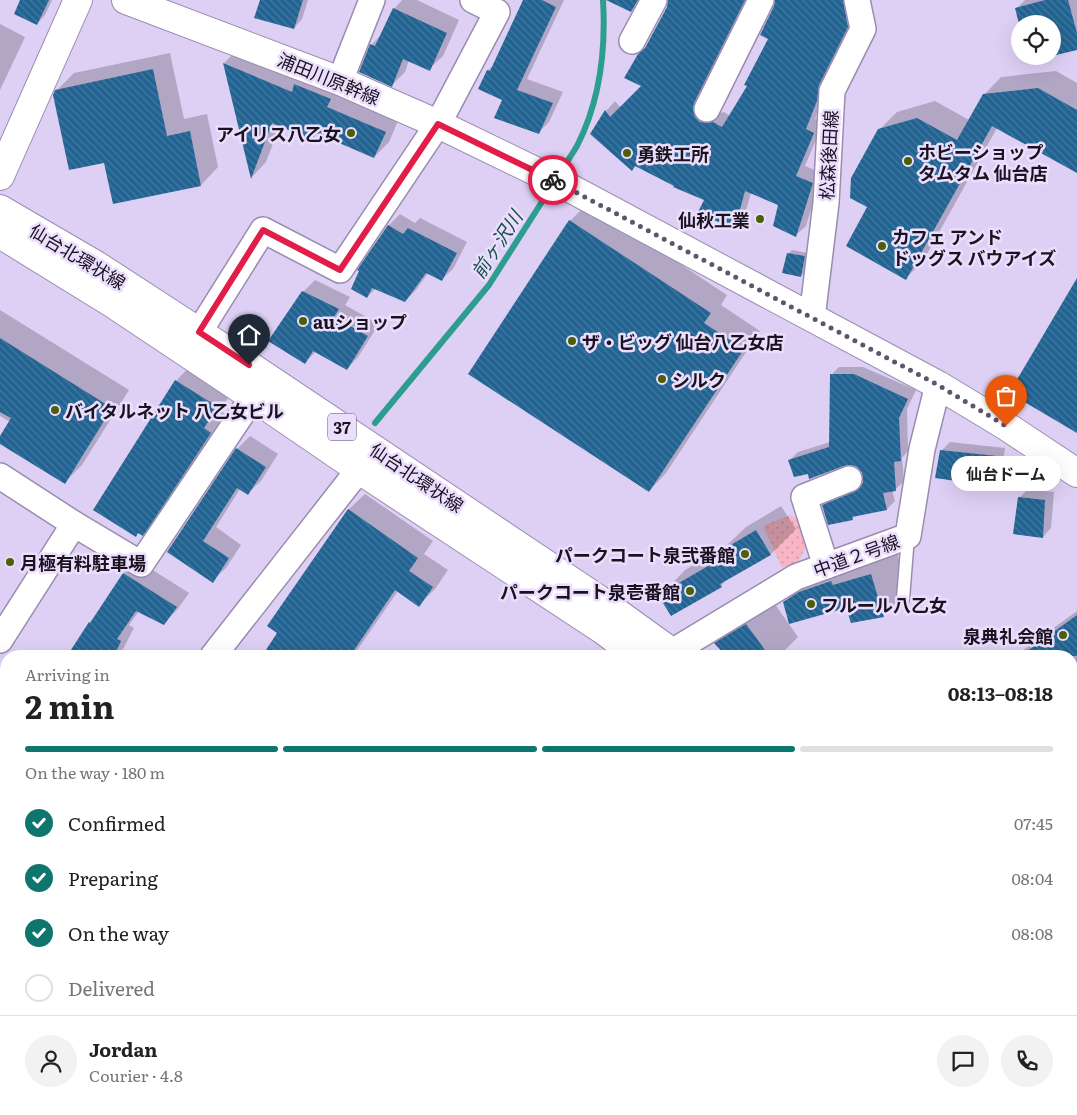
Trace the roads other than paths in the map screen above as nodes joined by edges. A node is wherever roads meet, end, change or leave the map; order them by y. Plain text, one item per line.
1 (78, 0) edge
2 (126, 0) edge
3 (372, 0) edge
4 (473, 0) edge
5 (654, 0) edge
6 (761, 0) edge
7 (857, 0) edge
8 (632, 41) dead end
9 (340, 81) junction
10 (706, 109) dead end
11 (438, 124) junction
12 (0, 176) edge
13 (0, 209) edge
14 (0, 234) edge
15 (812, 318) junction
16 (199, 332) junction
17 (938, 385) junction
18 (253, 397) junction
19 (1075, 468) edge
20 (361, 471) junction
21 (0, 476) edge
22 (849, 480) dead end
23 (74, 524) junction
24 (908, 536) junction
25 (826, 566) junction
26 (903, 599) dead end
27 (2, 633) edge
28 (218, 650) edge
29 (629, 650) edge
30 (668, 650) edge
31 (680, 650) edge

1 - 12 main road
2 - 9 main road, 浦田川原幹線
3 - 9 street
4 - 11 street
5 - 8 street
6 - 10 street
7 - 15 street, 松森後田線
9 - 11 main road, 浦田川原幹線
11 - 15 main road, 浦田川原幹線
11 - 16 street
13 - 16 main road, 仙台北環状線 / 37
14 - 18 main road, 仙台北環状線 / 37
15 - 17 main road
16 - 30 main road, 仙台北環状線 / 37
17 - 19 main road
17 - 24 street, 中道２号線
18 - 20 main road, 仙台北環状線 / 37
18 - 23 street
20 - 28 street
20 - 29 main road, 仙台北環状線 / 37
21 - 23 street
22 - 25 street
23 - 27 street
24 - 25 street, 中道２号線
24 - 26 lane
25 - 31 street, 中道２号線

